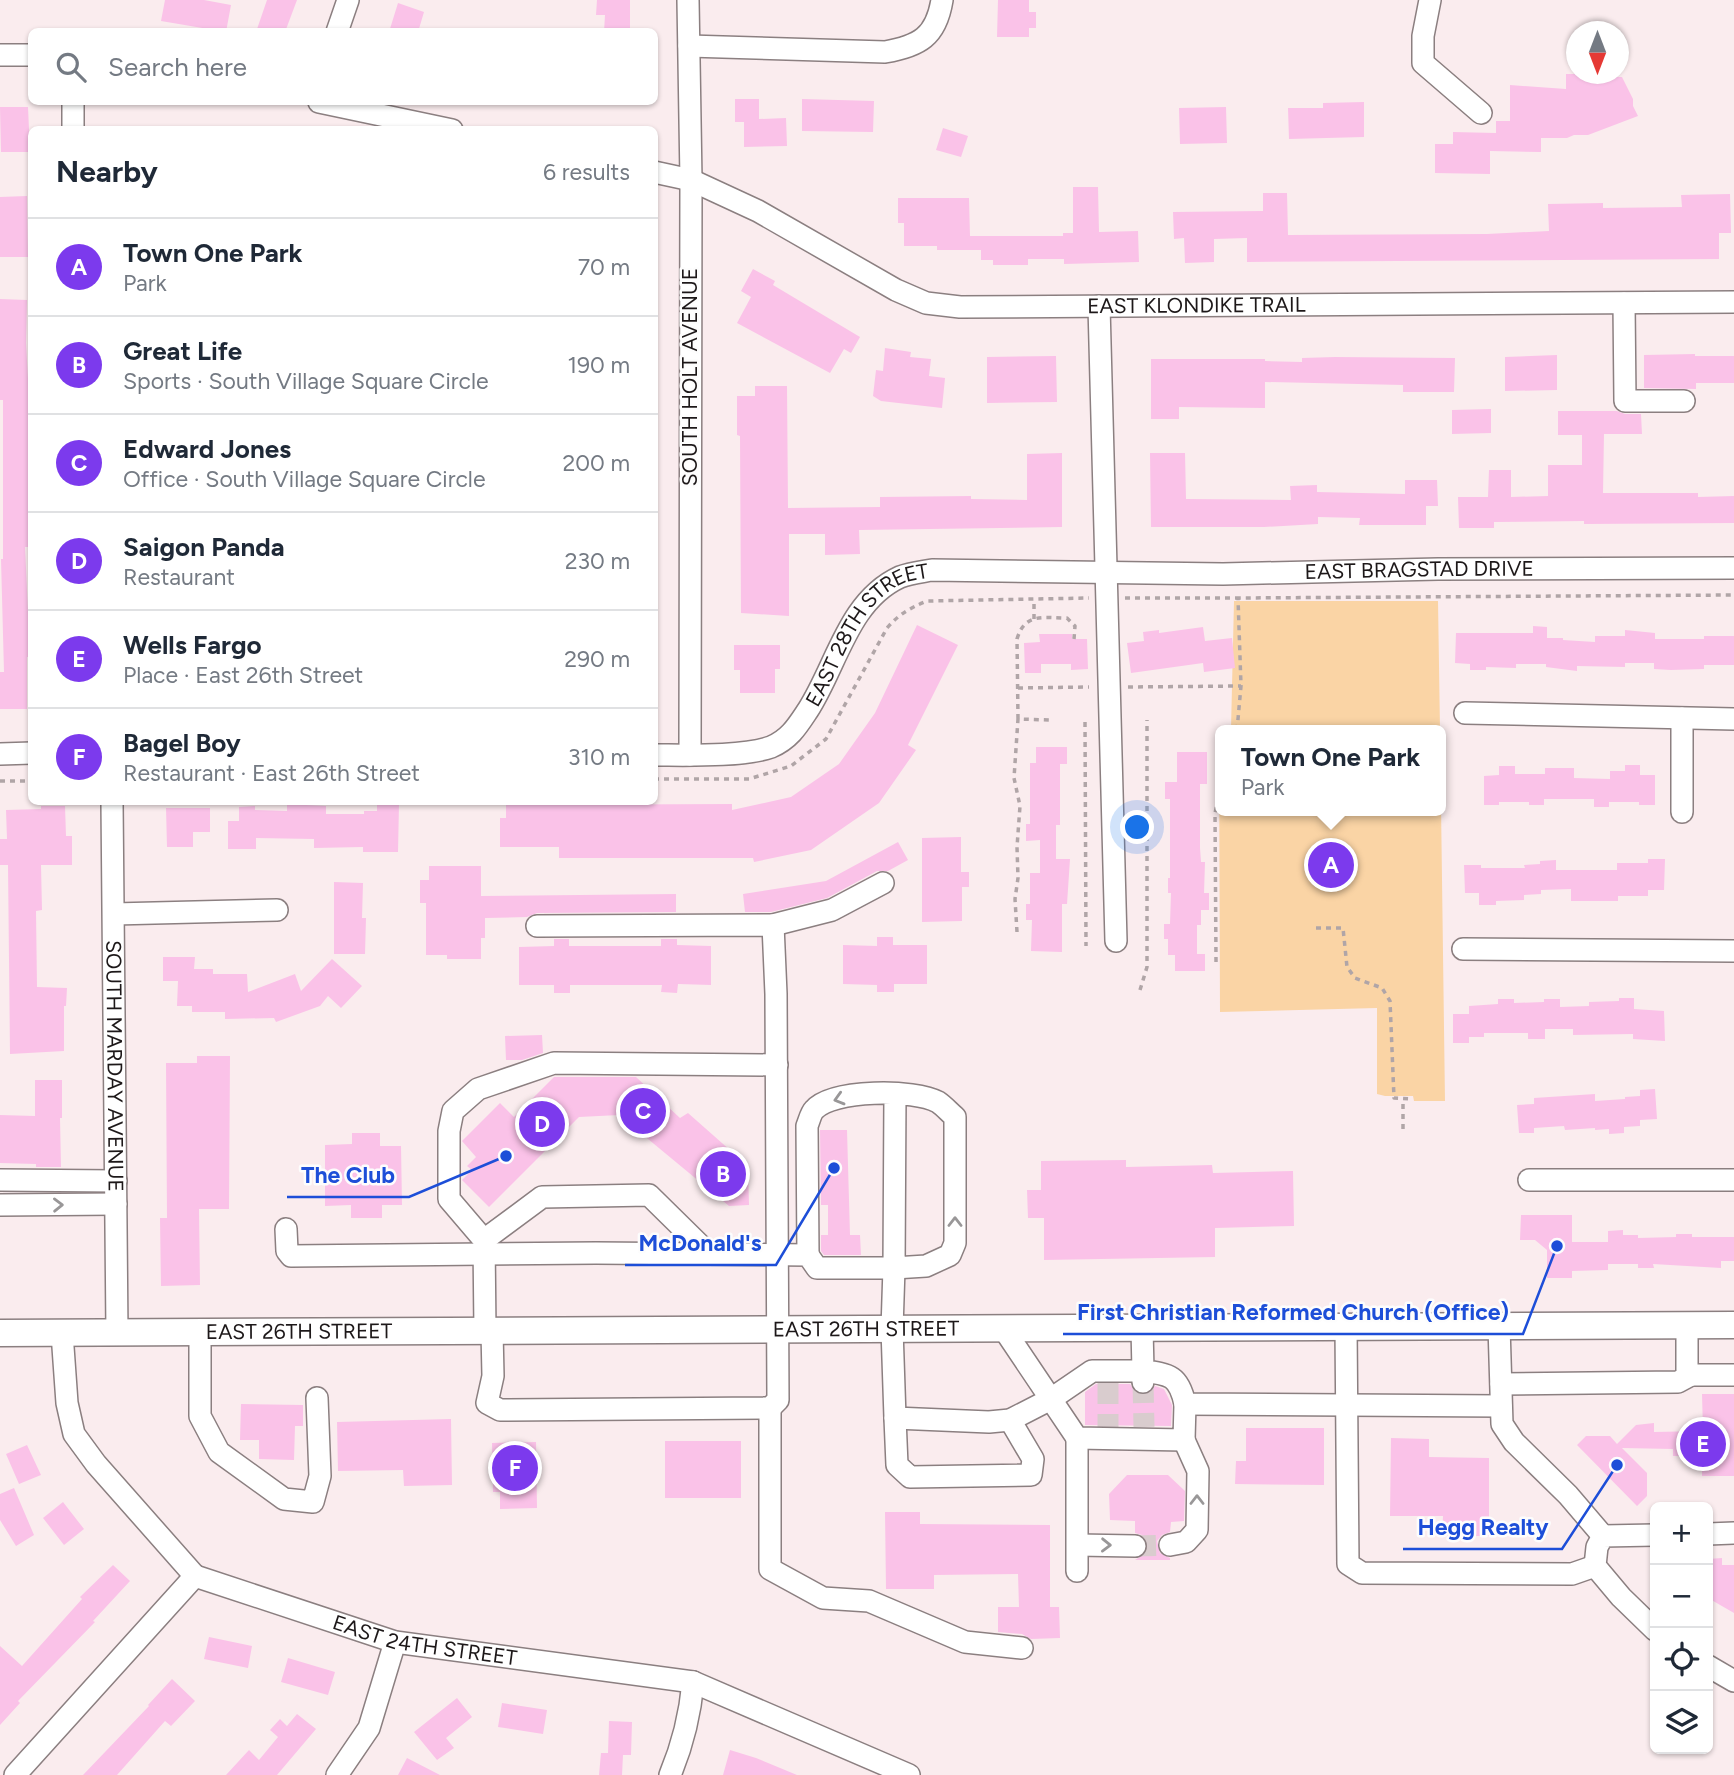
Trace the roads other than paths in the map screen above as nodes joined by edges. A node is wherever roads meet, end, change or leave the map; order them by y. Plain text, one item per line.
1 (348, 0) edge
2 (688, 0) edge
3 (942, 0) edge
4 (1430, 0) edge
5 (338, 28) edge
6 (689, 46) junction
7 (0, 55) edge
8 (28, 55) edge
9 (73, 105) edge
10 (333, 105) edge
11 (1480, 113) dead end
12 (73, 126) edge
13 (433, 126) edge
14 (658, 173) edge
15 (691, 180) junction
16 (1734, 302) edge
17 (1624, 303) junction
18 (1099, 306) junction
19 (1684, 401) dead end
20 (1734, 568) edge
21 (1105, 572) junction
22 (1465, 713) dead end
23 (1682, 718) junction
24 (1734, 719) edge
25 (28, 753) edge
26 (0, 754) edge
27 (658, 755) edge
28 (690, 755) junction
29 (112, 805) edge
30 (1682, 812) dead end
31 (883, 883) dead end
32 (277, 910) dead end
33 (114, 914) junction
34 (773, 925) junction
35 (537, 926) dead end
36 (1116, 942) dead end
37 (1463, 949) dead end
38 (1734, 951) edge
39 (777, 1065) junction
40 (895, 1094) junction
41 (0, 1180) edge
42 (1529, 1180) dead end
43 (1734, 1180) edge
44 (116, 1181) junction
45 (117, 1204) junction
46 (0, 1205) edge
47 (286, 1229) dead end
48 (484, 1247) junction
49 (709, 1254) junction
50 (778, 1255) junction
51 (808, 1255) junction
52 (894, 1268) junction
53 (1687, 1325) junction
54 (1734, 1325) edge
55 (1499, 1326) junction
56 (1346, 1327) junction
57 (1003, 1328) junction
58 (1142, 1328) junction
59 (778, 1329) junction
60 (892, 1329) junction
61 (489, 1331) junction
62 (200, 1332) junction
63 (0, 1333) edge
64 (62, 1333) junction
65 (117, 1333) junction
66 (1691, 1375) junction
67 (1734, 1375) edge
68 (1143, 1376) junction
69 (1501, 1384) junction
70 (317, 1398) dead end
71 (1051, 1399) junction
72 (1185, 1404) junction
73 (1345, 1406) junction
74 (1502, 1406) junction
75 (769, 1408) junction
76 (895, 1418) junction
77 (1010, 1420) junction
78 (1077, 1438) junction
79 (1184, 1440) junction
80 (1734, 1533) edge
81 (1713, 1534) edge
82 (1650, 1535) edge
83 (1603, 1536) junction
84 (1078, 1545) junction
85 (1170, 1545) tunnel mouth
86 (1135, 1546) tunnel mouth
87 (1595, 1566) junction
88 (1077, 1571) dead end
89 (195, 1576) junction
90 (1653, 1628) edge
91 (395, 1642) junction
92 (1022, 1648) dead end
93 (1713, 1669) edge
94 (1734, 1681) edge
95 (693, 1682) junction
96 (15, 1775) edge
97 (337, 1775) edge
98 (670, 1775) edge
99 (909, 1775) edge

1 - 5 street
2 - 6 street, SOUTH HOLT AVENUE
3 - 6 street
4 - 11 street
6 - 15 street, SOUTH HOLT AVENUE
7 - 8 street
9 - 12 street
10 - 13 street
14 - 15 street, EAST KLONDIKE TRAIL
15 - 18 street, EAST KLONDIKE TRAIL
15 - 28 street, SOUTH HOLT AVENUE
16 - 17 street, EAST KLONDIKE TRAIL
17 - 18 street, EAST KLONDIKE TRAIL
17 - 19 street
18 - 21 street
20 - 21 street, EAST BRAGSTAD DRIVE
21 - 28 street, EAST 28TH STREET
21 - 36 street
22 - 23 street
23 - 24 street
23 - 30 street
25 - 26 street
27 - 28 street, EAST 28TH STREET
29 - 33 street, SOUTH MARDAY AVENUE
31 - 34 street
32 - 33 street
33 - 44 street, SOUTH MARDAY AVENUE
34 - 35 street
34 - 39 street
37 - 38 street
39 - 48 street
39 - 50 street
40 -> 51 street
40 - 52 street
52 -> 40 street
41 - 44 street
42 - 43 street
44 - 45 street, SOUTH MARDAY AVENUE
46 -> 45 street
45 - 65 street, SOUTH MARDAY AVENUE
47 - 48 street
48 - 49 street
48 - 49 street
48 - 61 street
49 - 50 street
50 - 51 street
50 - 59 street
51 - 52 street
52 - 60 street
53 - 54 main road, EAST 26TH STREET
53 - 55 main road, EAST 26TH STREET
53 - 66 street
55 - 56 main road, EAST 26TH STREET
55 - 69 street
56 - 58 main road, EAST 26TH STREET
56 - 73 street
57 - 58 main road, EAST 26TH STREET
57 - 60 main road, EAST 26TH STREET
57 - 71 street
58 - 68 street
59 - 60 main road, EAST 26TH STREET
59 - 61 main road, EAST 26TH STREET
59 - 75 street
60 - 76 street
61 - 62 main road, EAST 26TH STREET
61 - 75 street
62 - 65 main road, EAST 26TH STREET
62 - 70 street
63 - 64 main road, EAST 26TH STREET
64 - 65 main road, EAST 26TH STREET
64 - 89 street
66 - 67 street
66 - 69 street
68 - 71 street
68 - 72 street
69 - 74 street
71 - 77 street
71 - 78 street
72 - 73 street
72 - 79 street
73 - 74 street
73 - 87 street
74 - 83 street
75 - 92 street
76 - 77 street
76 - 77 street
78 - 79 street
78 - 84 street
85 -> 79 street
80 - 81 street
82 - 83 street
83 - 87 street
84 -> 86 street
84 - 88 street
87 - 90 street
89 - 91 street, EAST 24TH STREET
89 - 96 street
91 - 95 street, EAST 24TH STREET
91 - 97 street
93 - 94 street
95 - 98 street
95 - 99 street, EAST 24TH STREET

